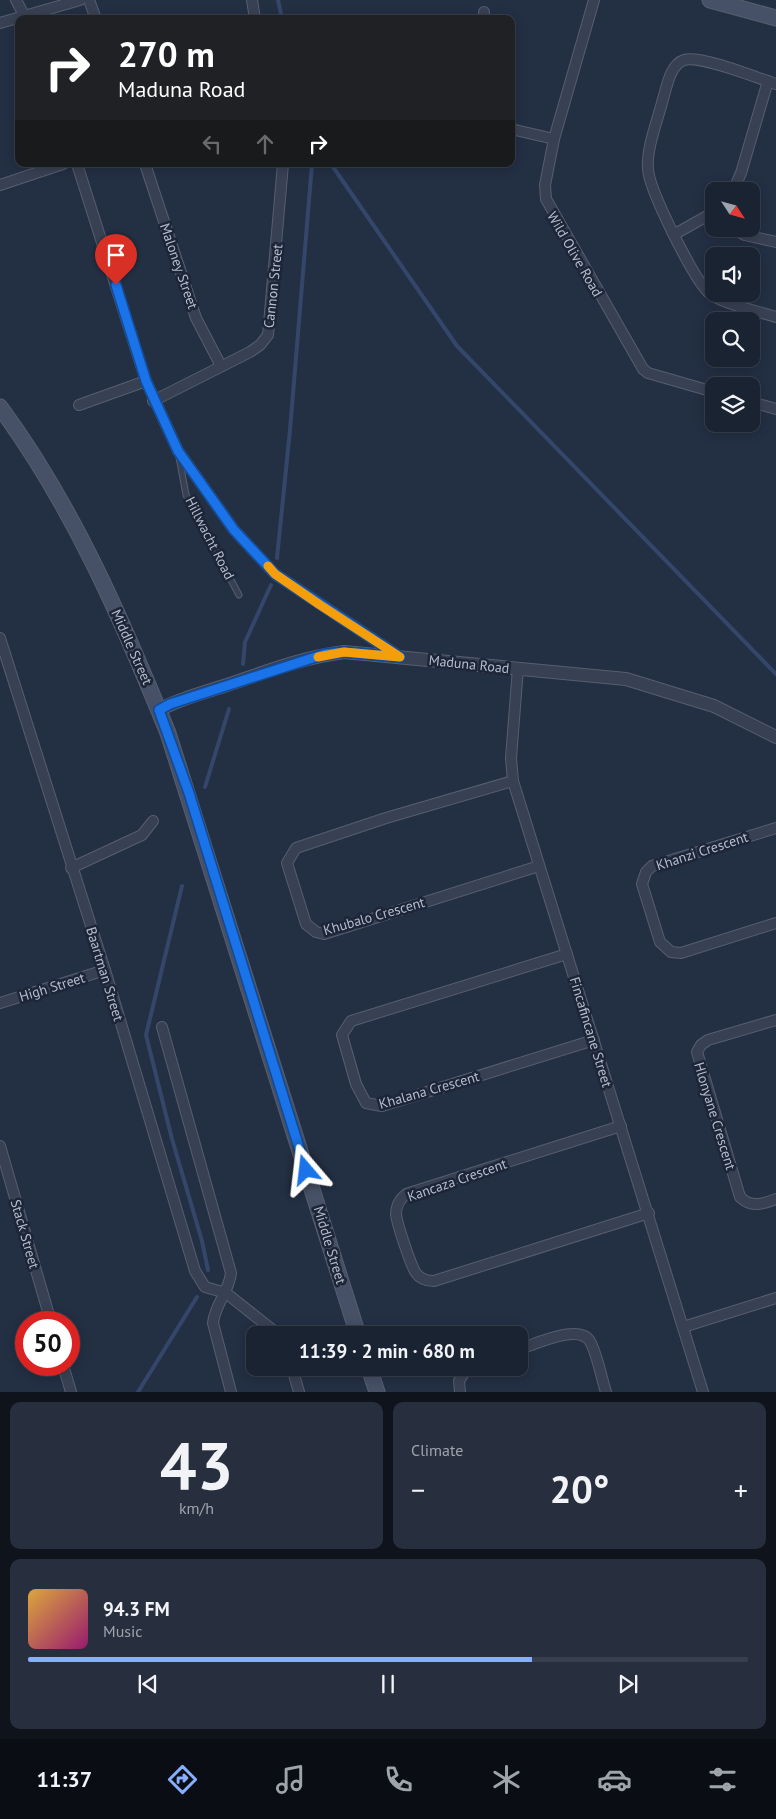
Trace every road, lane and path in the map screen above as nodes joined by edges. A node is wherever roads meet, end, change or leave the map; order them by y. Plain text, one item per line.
1 (16, 0) edge
2 (80, 0) edge
3 (89, 0) edge
4 (252, 0) edge
5 (594, 0) edge
6 (710, 0) edge
7 (24, 15) edge
8 (35, 15) edge
9 (95, 15) edge
10 (255, 15) edge
11 (776, 18) edge
12 (15, 20) edge
13 (0, 23) edge
14 (772, 82) edge
15 (515, 130) edge
16 (554, 139) junction
17 (54, 167) edge
18 (78, 167) edge
19 (145, 167) edge
20 (283, 167) edge
21 (737, 182) edge
22 (0, 185) edge
23 (705, 219) edge
24 (675, 234) junction
25 (758, 238) edge
26 (776, 242) edge
27 (776, 317) edge
28 (221, 366) junction
29 (146, 381) junction
30 (705, 389) edge
31 (154, 401) junction
32 (760, 404) edge
33 (79, 405) dead end
34 (775, 406) edge
35 (0, 407) edge
36 (178, 451) junction
37 (240, 595) dead end
38 (0, 638) edge
39 (400, 657) junction
40 (518, 668) junction
41 (159, 710) junction
42 (776, 737) edge
43 (513, 781) junction
44 (153, 821) dead end
45 (776, 828) edge
46 (539, 866) junction
47 (71, 868) junction
48 (776, 923) edge
49 (567, 954) junction
50 (105, 970) junction
51 (0, 1003) edge
52 (776, 1020) edge
53 (162, 1026) dead end
54 (594, 1040) junction
55 (621, 1126) junction
56 (0, 1146) edge
57 (776, 1199) edge
58 (649, 1213) junction
59 (226, 1293) junction
60 (776, 1298) edge
61 (48, 1311) edge
62 (268, 1326) edge
63 (355, 1326) edge
64 (683, 1327) junction
65 (528, 1346) edge
66 (66, 1376) edge
67 (294, 1376) edge
68 (371, 1376) edge
69 (462, 1376) edge
70 (70, 1392) edge
71 (231, 1392) edge
72 (299, 1392) edge
73 (376, 1392) edge
74 (460, 1392) edge
75 (606, 1392) edge
76 (703, 1392) edge

1 - 7 street
2 - 8 street
3 - 9 street
4 - 10 street
5 - 16 street, Wild Olive Road
6 - 11 main road
12 - 13 street
14 - 21 street
14 - 24 street
15 - 16 street
16 - 30 street, Wild Olive Road
17 - 22 street
18 - 29 street, Hillwacht Road
19 - 28 street, Maloney Street
20 - 28 street, Cannon Street
23 - 24 street
24 - 27 street
25 - 26 street
28 - 31 street, Cannon Street
29 - 31 street, Hillwacht Road
29 - 33 street
31 - 36 street, Hillwacht Road
32 - 34 street
35 - 41 main road, Middle Street
36 - 37 lane, Hillwacht Road
36 - 39 street, Hillwacht Road
38 - 47 street, Baartman Street
39 - 40 street, Maduna Road
39 - 41 street, Maduna Road
40 - 42 street, Maduna Road
40 - 43 street, Fincafincane Street
41 - 63 main road, Middle Street
43 - 46 street, Fincafincane Street
43 - 46 street, Khubalo Crescent
44 - 47 street
45 - 48 street, Khanzi Crescent
46 - 49 street, Fincafincane Street
47 - 50 street, Baartman Street
49 - 54 street, Fincafincane Street
49 - 54 street, Khalana Crescent
50 - 51 street, High Street
50 - 59 street, Baartman Street
52 - 57 street, Hlonyane Crescent
53 - 59 street
54 - 55 street, Fincafincane Street
55 - 58 street, Fincafincane Street
55 - 58 street, Kancaza Crescent
56 - 61 street, Stack Street
58 - 64 street, Fincafincane Street
59 - 62 street, Baartman Street
59 - 71 street
60 - 64 street
64 - 76 street, Fincafincane Street
65 - 75 street
66 - 70 street
67 - 72 street
68 - 73 main road
69 - 74 street

